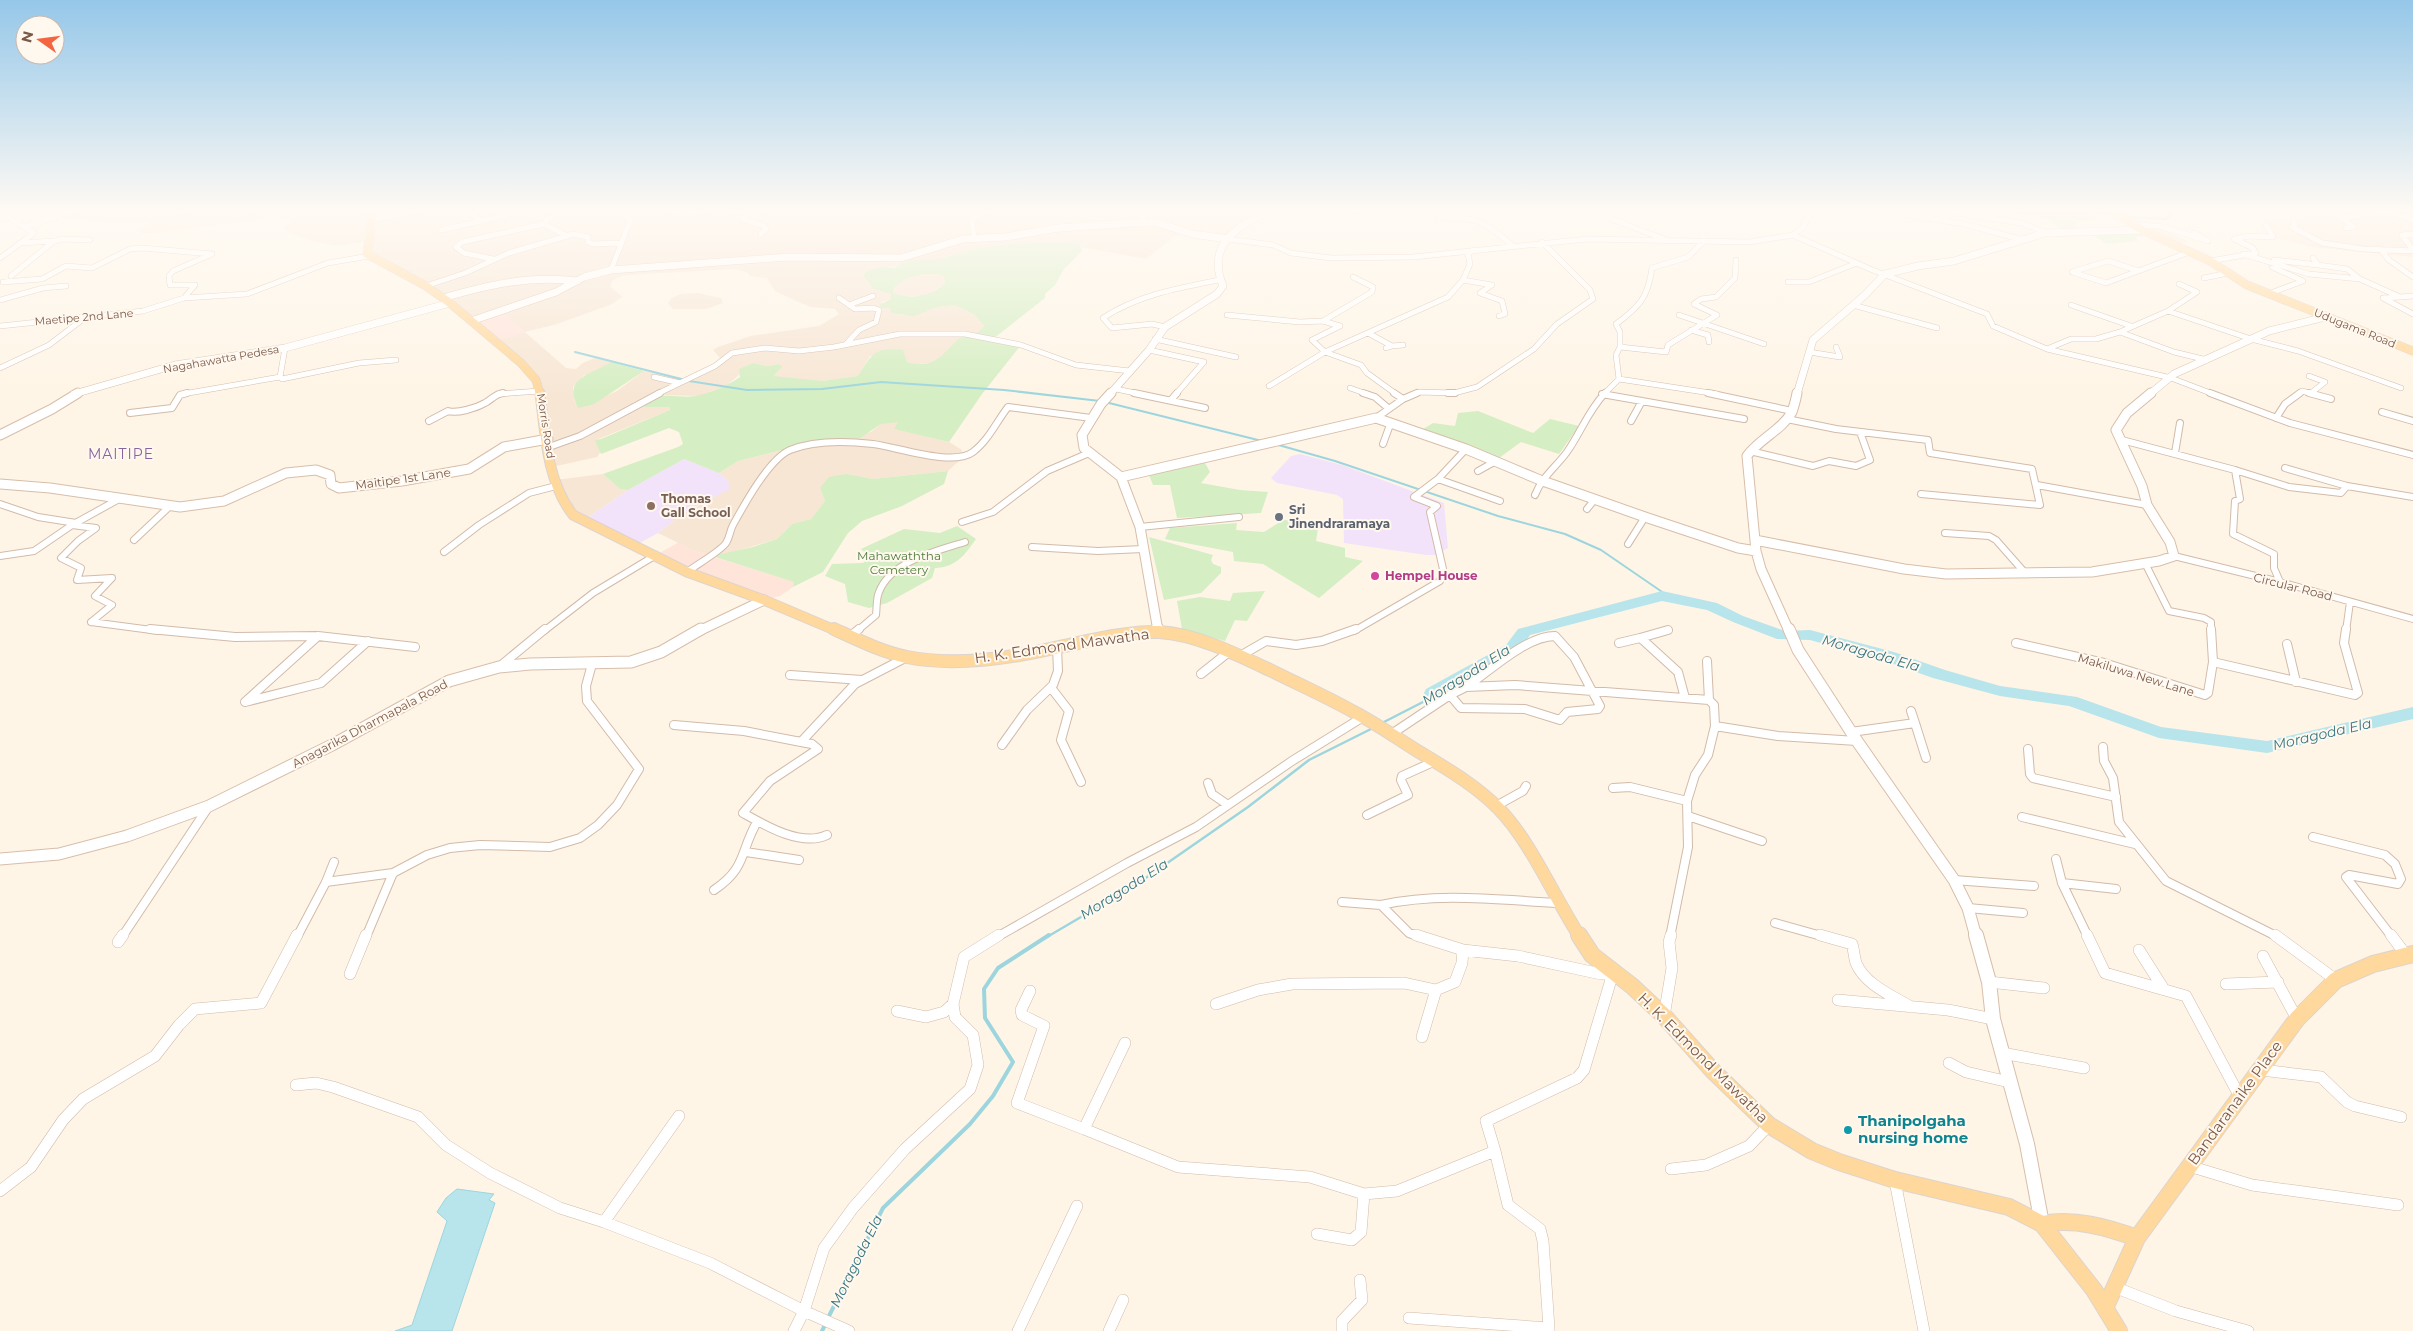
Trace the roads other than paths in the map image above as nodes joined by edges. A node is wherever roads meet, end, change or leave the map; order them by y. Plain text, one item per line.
1 (16, 272) edge
2 (55, 272) edge
3 (172, 272) edge
4 (304, 272) edge
5 (400, 272) edge
6 (467, 272) edge
7 (599, 272) edge
8 (1216, 272) edge
9 (1466, 272) edge
10 (1572, 272) edge
11 (1652, 272) edge
12 (1735, 272) edge
13 (1834, 272) edge
14 (1880, 272) edge
15 (1893, 272) edge
16 (2074, 272) edge
17 (2136, 272) edge
18 (2283, 272) edge
19 (2303, 272) edge
20 (2351, 272) edge
21 (2228, 273) joint
22 (1885, 274) junction
23 (11, 276) dead end
24 (1353, 277) dead end
25 (2204, 278) dead end
26 (42, 279) junction
27 (2360, 279) junction
28 (1219, 280) junction
29 (1463, 280) junction
30 (577, 281) junction
31 (3, 282) dead end
32 (1788, 282) dead end
33 (2179, 284) dead end
34 (66, 286) dead end
35 (426, 286) junction
36 (43, 288) junction
37 (2268, 294) junction
38 (873, 296) dead end
39 (2400, 296) junction
40 (2413, 296) edge
41 (184, 298) junction
42 (840, 298) dead end
43 (0, 300) edge
44 (446, 300) junction
45 (849, 305) junction
46 (1853, 305) junction
47 (2071, 306) dead end
48 (2168, 311) junction
49 (2413, 314) edge
50 (1679, 315) dead end
51 (87, 316) junction
52 (1227, 316) dead end
53 (1499, 316) dead end
54 (2325, 317) junction
55 (471, 321) junction
56 (1323, 321) junction
57 (1704, 323) junction
58 (0, 326) edge
59 (2131, 326) junction
60 (1166, 327) junction
61 (1937, 328) dead end
62 (1692, 330) junction
63 (2120, 332) junction
64 (1368, 333) junction
65 (1155, 339) junction
66 (2251, 339) junction
67 (1709, 342) dead end
68 (846, 344) junction
69 (1764, 344) dead end
70 (1403, 345) dead end
71 (2413, 346) edge
72 (1620, 347) junction
73 (285, 348) junction
74 (1836, 348) dead end
75 (2404, 348) junction
76 (2047, 349) junction
77 (1149, 350) junction
78 (2413, 351) edge
79 (1325, 352) junction
80 (1809, 352) junction
81 (1236, 357) dead end
82 (396, 360) dead end
83 (2207, 360) junction
84 (0, 368) edge
85 (1130, 371) junction
86 (654, 376) dead end
87 (2309, 376) dead end
88 (280, 377) junction
89 (2171, 378) junction
90 (1619, 379) junction
91 (683, 381) junction
92 (1270, 386) dead end
93 (1350, 388) dead end
94 (2400, 388) dead end
95 (1116, 389) junction
96 (540, 391) junction
97 (2311, 393) junction
98 (1602, 394) junction
99 (1403, 399) junction
100 (2331, 399) dead end
101 (1171, 400) junction
102 (1642, 401) junction
103 (1206, 408) dead end
104 (1388, 408) junction
105 (1792, 411) junction
106 (2382, 412) dead end
107 (130, 413) dead end
108 (1090, 418) junction
109 (1376, 418) junction
110 (2276, 418) junction
111 (1787, 419) junction
112 (1744, 420) dead end
113 (429, 421) dead end
114 (1631, 421) dead end
115 (2413, 421) edge
116 (1391, 422) junction
117 (2180, 423) dead end
118 (1860, 432) junction
119 (0, 435) edge
120 (2122, 440) junction
121 (548, 443) junction
122 (1383, 444) dead end
123 (1466, 449) junction
124 (1750, 452) junction
125 (1089, 453) junction
126 (2175, 454) junction
127 (2413, 455) edge
128 (1496, 461) junction
129 (2285, 468) dead end
130 (1478, 470) dead end
131 (2235, 470) junction
132 (1121, 477) junction
133 (1438, 479) junction
134 (1540, 480) junction
135 (0, 484) edge
136 (2037, 485) junction
137 (556, 486) junction
138 (2347, 486) junction
139 (1921, 494) dead end
140 (1535, 495) dead end
141 (2413, 497) edge
142 (119, 499) junction
143 (1595, 499) junction
144 (1500, 501) dead end
145 (0, 504) edge
146 (2147, 505) junction
147 (170, 506) junction
148 (1587, 509) dead end
149 (1239, 517) dead end
150 (1645, 517) junction
151 (962, 522) dead end
152 (74, 524) junction
153 (1140, 527) junction
154 (1945, 532) dead end
155 (134, 540) dead end
156 (1755, 540) junction
157 (965, 542) dead end
158 (1628, 544) dead end
159 (1032, 547) dead end
160 (1143, 549) junction
161 (1756, 551) junction
162 (444, 552) dead end
163 (656, 555) junction
164 (0, 556) edge
165 (2174, 556) junction
166 (2145, 563) junction
167 (687, 572) junction
168 (2026, 574) junction
169 (2280, 582) junction
170 (764, 600) junction
171 (2350, 602) junction
172 (2413, 619) edge
173 (1668, 630) dead end
174 (1158, 632) junction
175 (852, 635) junction
176 (318, 636) junction
177 (1640, 638) junction
178 (368, 641) junction
179 (1619, 643) dead end
180 (2016, 643) dead end
181 (2288, 644) dead end
182 (415, 647) dead end
183 (1057, 648) junction
184 (1235, 654) junction
185 (908, 656) junction
186 (1707, 661) dead end
187 (2213, 662) junction
188 (592, 664) junction
189 (499, 667) junction
190 (1201, 674) dead end
191 (790, 675) dead end
192 (862, 680) junction
193 (2296, 682) junction
194 (1466, 687) junction
195 (1052, 689) junction
196 (1594, 691) junction
197 (1450, 694) junction
198 (1685, 698) junction
199 (1709, 700) junction
200 (1911, 710) dead end
201 (1365, 718) junction
202 (1915, 723) junction
203 (674, 725) dead end
204 (1715, 726) junction
205 (1388, 733) junction
206 (1854, 737) junction
207 (801, 742) junction
208 (1002, 745) dead end
209 (2104, 746) dead end
210 (2028, 749) dead end
211 (1926, 758) dead end
212 (1433, 762) junction
213 (1081, 782) dead end
214 (1208, 783) dead end
215 (1526, 786) dead end
216 (1613, 788) dead end
217 (2116, 797) junction
218 (1687, 801) junction
219 (1228, 805) junction
220 (209, 806) junction
221 (1496, 806) junction
222 (1367, 815) dead end
223 (1688, 816) junction
224 (2022, 817) dead end
225 (757, 822) junction
226 (828, 835) dead end
227 (2314, 837) dead end
228 (1762, 841) dead end
229 (2135, 844) junction
230 (746, 852) junction
231 (0, 860) edge
232 (799, 860) dead end
233 (2056, 860) dead end
234 (334, 862) dead end
235 (393, 873) junction
236 (1954, 880) junction
237 (326, 882) junction
238 (2062, 883) junction
239 (2034, 886) dead end
240 (2116, 889) dead end
241 (714, 890) dead end
242 (1342, 902) dead end
243 (1558, 903) junction
244 (1381, 905) junction
245 (1968, 908) junction
246 (2023, 914) dead end
247 (1775, 923) dead end
248 (118, 942) dead end
249 (1463, 950) junction
250 (2139, 950) dead end
251 (2409, 954) edge
252 (2263, 956) dead end
253 (1613, 973) junction
254 (350, 974) dead end
255 (2336, 980) junction
256 (1989, 982) junction
257 (2278, 982) junction
258 (2226, 984) dead end
259 (2044, 988) dead end
260 (2163, 988) junction
261 (1436, 990) junction
262 (1030, 991) dead end
263 (1838, 1000) dead end
264 (953, 1004) junction
265 (1216, 1004) dead end
266 (1911, 1007) junction
267 (897, 1011) dead end
268 (1664, 1016) junction
269 (1993, 1019) junction
270 (2297, 1019) junction
271 (1422, 1037) dead end
272 (1125, 1043) dead end
273 (2002, 1053) junction
274 (1949, 1064) dead end
275 (2084, 1068) dead end
276 (2260, 1070) junction
277 (2009, 1082) junction
278 (296, 1085) dead end
279 (2240, 1097) junction
280 (679, 1116) dead end
281 (2401, 1117) dead end
282 (1769, 1125) junction
283 (1084, 1129) junction
284 (1495, 1151) junction
285 (2189, 1166) junction
286 (1671, 1169) dead end
287 (1895, 1180) junction
288 (0, 1191) edge
289 (1364, 1194) junction
290 (2398, 1205) dead end
291 (1077, 1206) dead end
292 (604, 1222) junction
293 (2042, 1224) junction
294 (1317, 1234) dead end
295 (2137, 1238) junction
296 (1360, 1280) dead end
297 (2114, 1287) junction
298 (1123, 1300) dead end
299 (2106, 1306) junction
300 (804, 1311) junction
301 (1409, 1318) dead end
302 (1549, 1329) edge
303 (794, 1331) edge
304 (849, 1331) edge
305 (1018, 1331) edge
306 (1109, 1331) edge
307 (1342, 1331) edge
308 (1924, 1331) edge
309 (2119, 1331) edge
310 (2248, 1331) edge

1 - 23 street
2 - 26 street
3 - 41 street
4 - 41 street, Maetipe 2nd Lane
5 - 35 main road, Morris Road
6 - 35 street
7 - 30 street
8 - 28 street
9 - 29 street
10 - 99 street
11 - 72 street
12 - 57 street
13 - 32 street
14 - 22 street
15 - 22 street
16 - 17 street
18 - 37 street
19 - 27 street
20 - 27 street
21 - 25 street
21 - 37 main road, Udugama Road
22 - 46 street
22 - 76 street
24 - 56 street
26 - 31 street
26 - 36 street
27 - 39 street
28 - 60 street
28 - 60 street
29 - 53 street
29 - 64 street
30 - 44 street, Nagahawatta Pedesa
30 - 55 street
33 - 48 street
34 - 36 street
35 - 44 main road, Morris Road
36 - 43 street
37 - 54 main road, Udugama Road
38 - 45 street
39 - 40 street
39 - 49 street
41 - 51 street, Maetipe 2nd Lane
42 - 45 street
44 - 55 main road, Morris Road
44 - 73 street, Nagahawatta Pedesa
45 - 68 street
46 - 61 street
46 - 80 street
47 - 59 street
48 - 59 street
48 - 66 street
50 - 57 street
51 - 58 street, Maetipe 2nd Lane
51 - 84 street
52 - 56 street
54 - 66 street
54 - 75 main road, Udugama Road
55 - 96 main road, Morris Road
56 - 79 street
57 - 62 street
57 - 69 street
59 - 63 street
60 - 65 street
62 - 67 street
62 - 72 street
63 - 76 street
63 - 83 street
64 - 70 street
64 - 79 street
65 - 77 street
65 - 81 street
66 - 83 street
66 - 94 street
68 - 85 street
68 - 91 street
71 - 75 street
72 - 90 street
73 - 88 street
73 - 119 street, Nagahawatta Pedesa
74 - 80 street
75 - 78 main road, Udugama Road
76 - 89 street
77 - 85 street
77 - 101 street
79 - 92 street
79 - 99 street
80 - 105 street
82 - 88 street
83 - 89 street
85 - 95 street
86 - 91 street
87 - 97 street
88 - 107 street
89 - 110 street
89 - 120 street
90 - 98 street
90 - 105 street
91 - 121 street
93 - 104 street
95 - 101 street
95 - 108 street
96 - 113 street
96 - 121 main road, Morris Road
97 - 100 street
97 - 110 street
98 - 102 street
98 - 134 street
99 - 104 street
101 - 103 street
102 - 112 street
102 - 114 street
104 - 109 street
105 - 111 street
106 - 115 street
108 - 125 street
108 - 167 street
109 - 116 street
109 - 132 street
110 - 127 street
111 - 118 street
111 - 124 street
116 - 122 street
116 - 123 street
117 - 126 street
118 - 124 street
118 - 136 street
120 - 126 street
120 - 146 street
121 - 137 main road, Morris Road
121 - 147 street, Maitipe 1st Lane
123 - 128 street
123 - 133 street
124 - 156 street
125 - 132 street
125 - 151 street
126 - 131 street
128 - 130 street
128 - 134 street
129 - 138 street
131 - 138 street
131 - 169 street
132 - 153 street
133 - 144 street
133 - 184 street
134 - 140 street
134 - 143 street
135 - 142 street, Maitipe 1st Lane
136 - 139 street
136 - 146 street
137 - 162 street
137 - 163 main road, Morris Road
138 - 141 street
142 - 147 street, Maitipe 1st Lane
142 - 152 street
143 - 148 street
143 - 150 street
145 - 152 street
146 - 165 street
147 - 155 street
149 - 153 street
150 - 158 street
150 - 161 street
152 - 164 street
152 - 176 street
153 - 160 street
154 - 168 street
156 - 161 street
156 - 168 street
157 - 175 street
159 - 160 street
160 - 174 street
161 - 206 street
163 - 167 main road, Morris Road
163 - 189 street
165 - 166 street
165 - 169 street, Circular Road
166 - 168 street
166 - 187 street, Makiluwa New Lane
167 - 170 main road, Morris Road
169 - 171 street, Circular Road
170 - 175 main road, H. K. Edmond Mawatha
170 - 188 street, Anagarika Dharmapala Road
171 - 172 street, Circular Road
171 - 193 street
173 - 177 street
174 - 183 main road, H. K. Edmond Mawatha
174 - 184 main road, H. K. Edmond Mawatha
175 - 185 main road, H. K. Edmond Mawatha
176 - 178 street
176 - 178 street
177 - 179 street
177 - 198 street
178 - 182 street
180 - 187 street, Makiluwa New Lane
181 - 193 street
183 - 185 main road, H. K. Edmond Mawatha
183 - 195 street
184 - 190 street
184 - 201 main road, H. K. Edmond Mawatha
185 - 192 street
186 - 199 street
187 - 193 street
188 - 189 street, Anagarika Dharmapala Road
188 - 235 street
189 - 220 street, Anagarika Dharmapala Road
191 - 192 street
192 - 207 street
194 - 196 street
194 - 196 street
194 - 197 street
195 - 208 street
195 - 213 street
196 - 197 street
196 - 198 street
197 - 205 street
198 - 199 street
199 - 204 street
200 - 202 street
201 - 205 main road, H. K. Edmond Mawatha
201 - 219 street
202 - 206 street
202 - 211 street
203 - 207 street
204 - 206 street
204 - 218 street
205 - 212 main road, H. K. Edmond Mawatha
206 - 236 street
207 - 225 street
209 - 217 street
210 - 217 street
212 - 221 main road, H. K. Edmond Mawatha
212 - 222 street
214 - 219 street
215 - 221 street
216 - 218 street
217 - 229 street
218 - 223 street
219 - 264 street
220 - 231 street, Anagarika Dharmapala Road
220 - 248 street
221 - 243 main road, H. K. Edmond Mawatha
223 - 228 street
223 - 268 street
224 - 229 street
225 - 226 street
225 - 230 street
227 - 251 street
229 - 255 street
230 - 232 street
230 - 241 street
233 - 238 street
234 - 237 street
235 - 237 street
235 - 254 street
236 - 239 street
236 - 245 street
237 - 288 street
238 - 240 street
238 - 260 street
242 - 244 street
243 - 244 street
243 - 253 main road, H. K. Edmond Mawatha
244 - 249 street
245 - 246 street
245 - 256 street
247 - 266 street
249 - 253 street
249 - 261 street
250 - 260 street
251 - 255 main road, Bandaranaike Place
252 - 257 street
253 - 268 main road, H. K. Edmond Mawatha
253 - 284 street
255 - 270 main road, Bandaranaike Place
256 - 259 street
256 - 269 street
257 - 258 street
257 - 270 street
260 - 279 street
261 - 265 street
261 - 271 street
262 - 283 street
263 - 266 street
264 - 267 street
264 - 300 street
266 - 269 street
268 - 282 main road, H. K. Edmond Mawatha
269 - 273 street
270 - 276 main road, Bandaranaike Place
272 - 283 street
273 - 275 street
273 - 277 street
274 - 277 street
276 - 279 main road, Bandaranaike Place
276 - 281 street
277 - 293 street
278 - 292 street
279 - 285 main road, Bandaranaike Place
280 - 292 street
282 - 286 street
282 - 287 main road, H. K. Edmond Mawatha
283 - 289 street
284 - 289 street
284 - 302 street
285 - 290 street
285 - 295 main road, Bandaranaike Place
287 - 293 main road, H. K. Edmond Mawatha
287 - 308 street
289 - 294 street
291 - 305 street
292 - 300 street
293 - 295 main road
293 - 299 main road, H. K. Edmond Mawatha
295 - 297 main road, Bandaranaike Place
296 - 307 street
297 - 299 main road, Bandaranaike Place
297 - 310 street
298 - 306 street
299 - 309 main road, H. K. Edmond Mawatha
300 - 303 street
300 - 304 street
301 - 302 street

